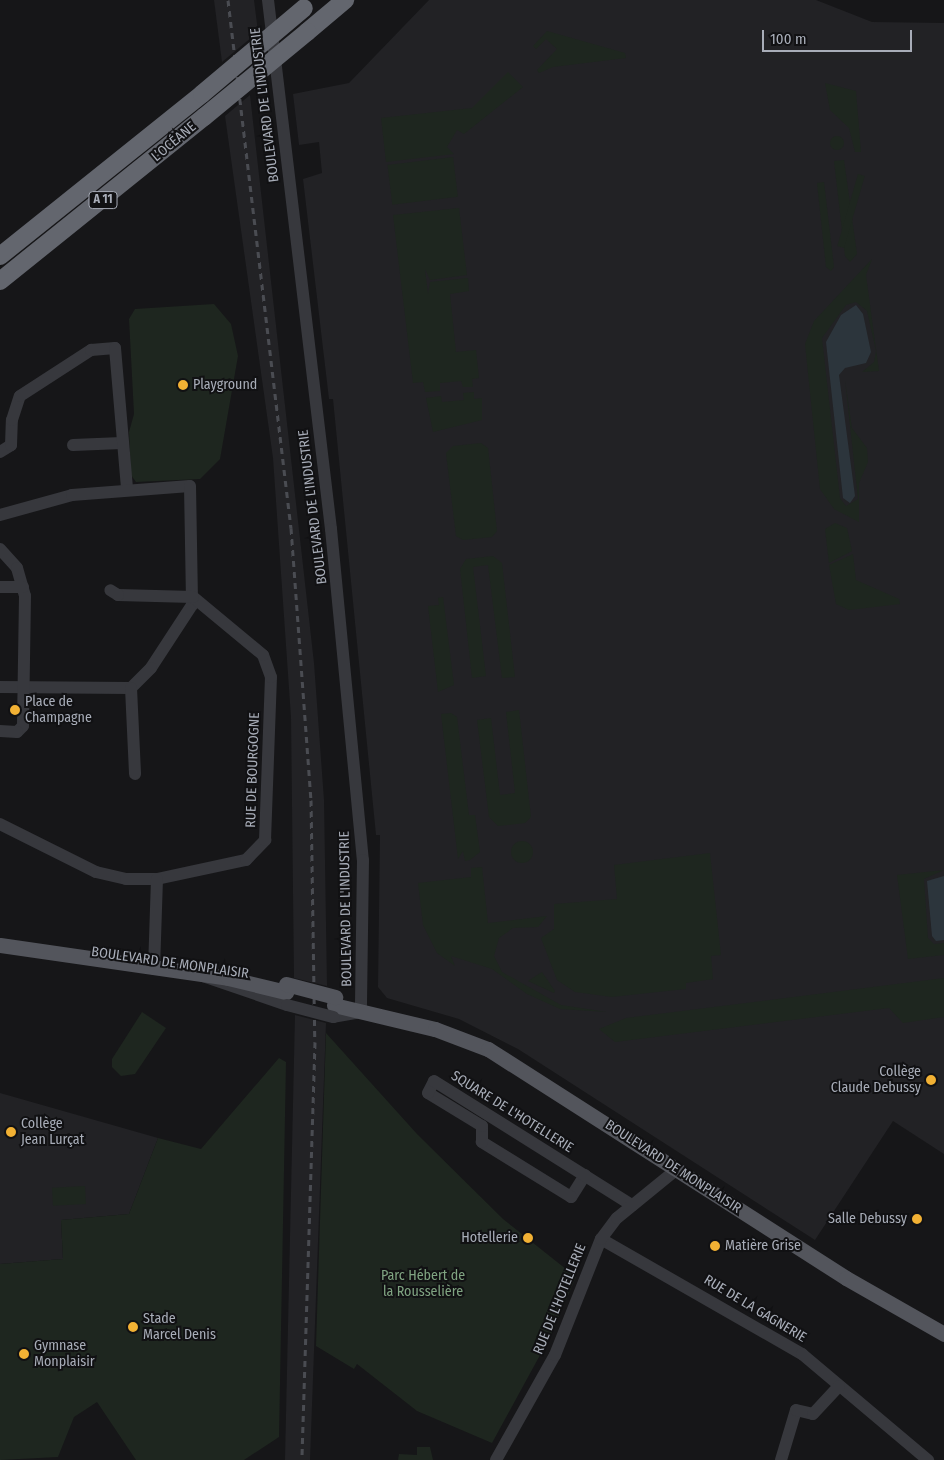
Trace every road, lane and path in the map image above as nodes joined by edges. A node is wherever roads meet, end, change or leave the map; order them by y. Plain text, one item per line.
1 (268, 0) edge
2 (345, 0) edge
3 (309, 4) edge
4 (0, 256) edge
5 (0, 281) edge
6 (122, 443) junction
7 (73, 445) dead end
8 (0, 452) edge
9 (126, 488) junction
10 (0, 515) edge
11 (0, 549) edge
12 (0, 587) edge
13 (23, 587) junction
14 (110, 590) dead end
15 (192, 597) junction
16 (0, 687) edge
17 (24, 688) junction
18 (131, 688) junction
19 (0, 731) edge
20 (135, 774) dead end
21 (0, 824) edge
22 (157, 879) junction
23 (0, 936) edge
24 (0, 945) edge
25 (154, 964) junction
26 (286, 993) junction
27 (334, 1007) junction
28 (361, 1008) junction
29 (676, 1169) junction
30 (585, 1175) junction
31 (632, 1205) junction
32 (601, 1239) junction
33 (944, 1334) edge
34 (839, 1386) junction
35 (496, 1460) edge
36 (780, 1460) edge
37 (928, 1460) edge

1 - 28 street, BOULEVARD DE L'INDUSTRIE
2 - 5 highway, L’OCÉANE / A 11, bridge
3 - 4 highway, L’OCÉANE / A 11, bridge
6 - 7 street
6 - 8 street
6 - 9 street
9 - 10 street
9 - 15 street
11 - 13 street
12 - 13 street
13 - 17 street
14 - 15 street
15 - 18 street
15 - 22 street, RUE DE BOURGOGNE
16 - 17 street
17 - 18 street
17 - 19 street
18 - 20 street
21 - 22 street, RUE DE BOURGOGNE
22 - 25 street
23 - 25 main road, BOULEVARD DE MONPLAISIR
24 - 25 main road, BOULEVARD DE MONPLAISIR
25 - 26 main road, BOULEVARD DE MONPLAISIR
25 - 26 main road, BOULEVARD DE MONPLAISIR
26 - 27 main road, BOULEVARD DE MONPLAISIR, bridge
26 - 27 street, bridge
27 - 28 main road, BOULEVARD DE MONPLAISIR
28 - 29 main road, BOULEVARD DE MONPLAISIR
29 - 31 street, RUE DE L'HOTELLERIE
29 - 33 main road, BOULEVARD DE MONPLAISIR
30 - 30 street, SQUARE DE L'HOTELLERIE
30 - 31 street, SQUARE DE L'HOTELLERIE
31 - 32 street, RUE DE L'HOTELLERIE
32 - 34 street, RUE DE LA GAGNERIE
32 - 35 street, RUE DE L'HOTELLERIE
34 - 36 street
34 - 37 street, RUE DE LA GAGNERIE

